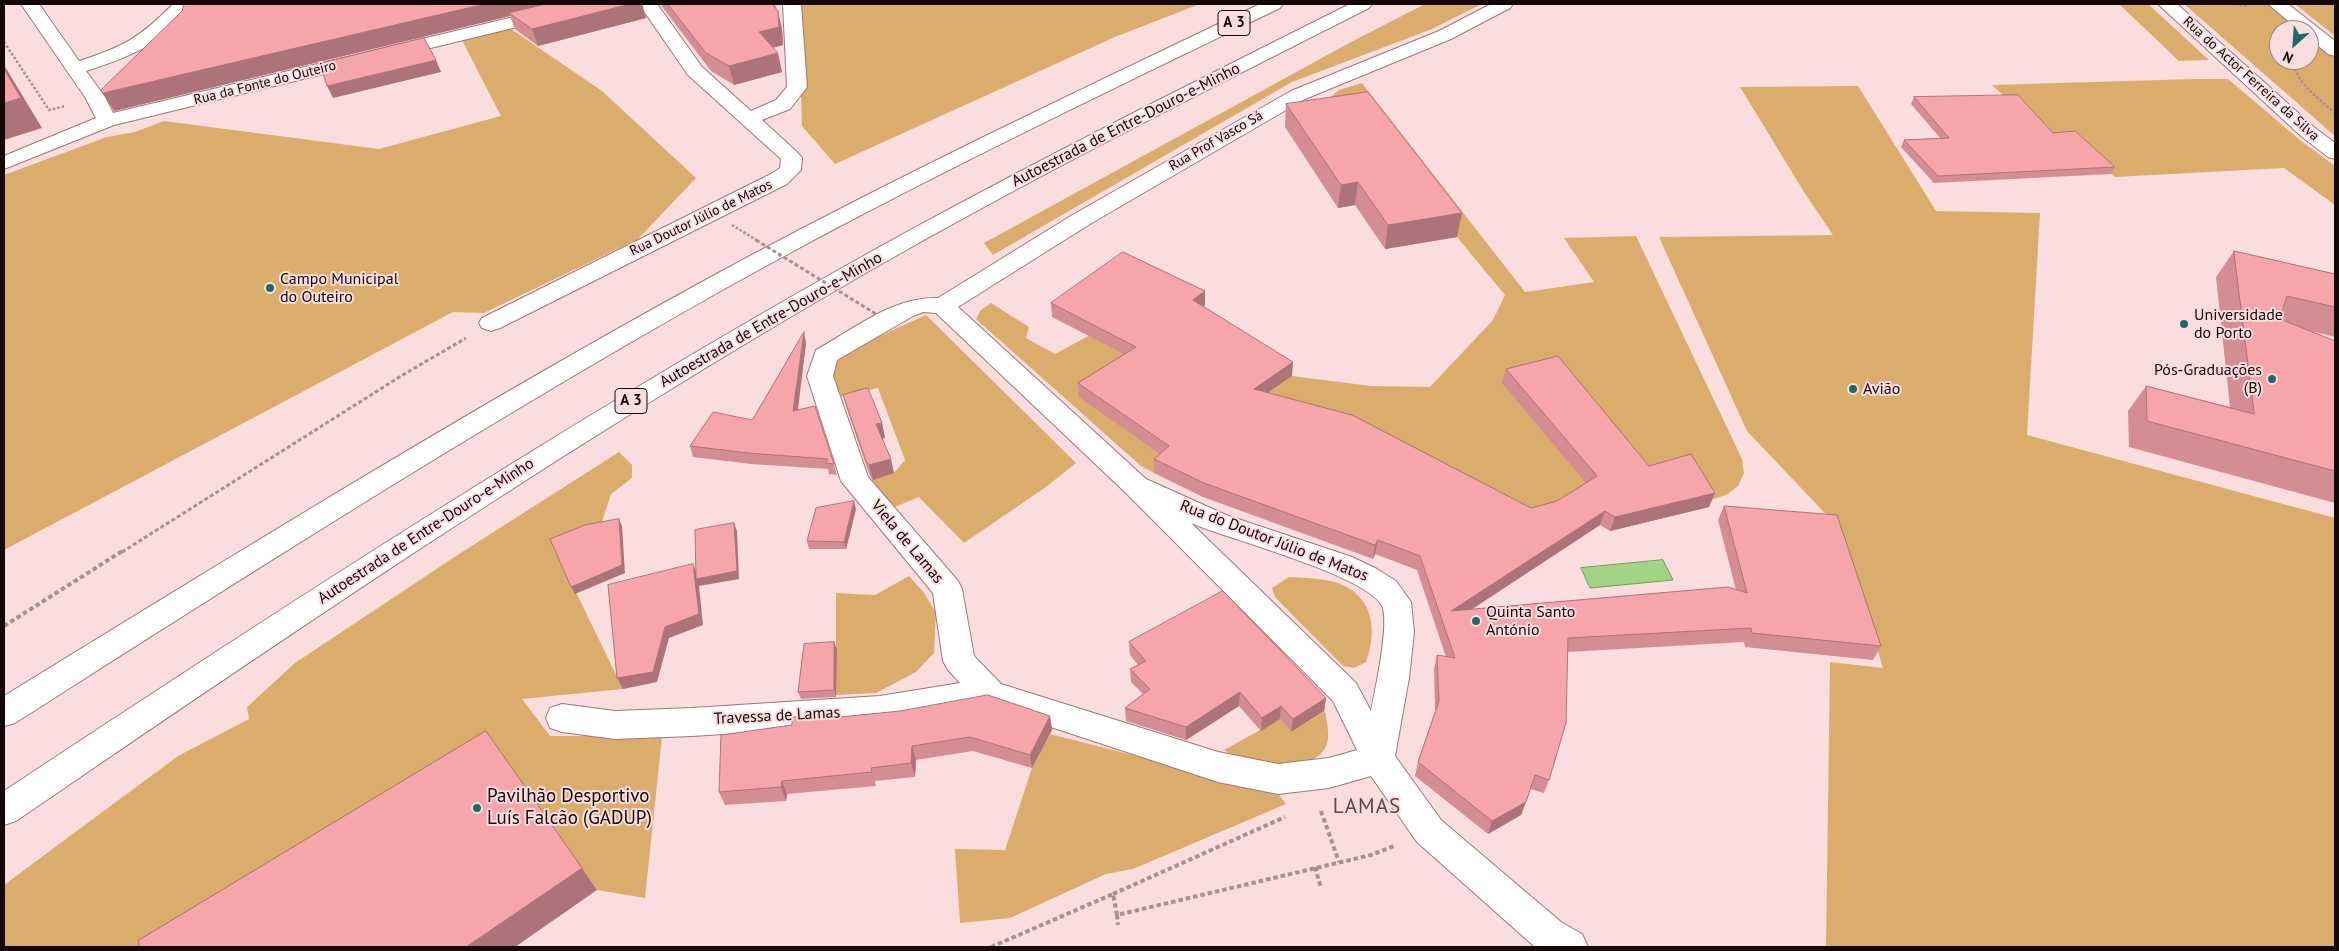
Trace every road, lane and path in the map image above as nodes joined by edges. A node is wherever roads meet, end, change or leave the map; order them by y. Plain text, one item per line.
1 (30, 4) edge
2 (183, 4) edge
3 (589, 4) edge
4 (648, 4) edge
5 (792, 4) edge
6 (1274, 4) edge
7 (1362, 4) edge
8 (1504, 4) edge
9 (2167, 4) edge
10 (2277, 4) edge
11 (4, 42) edge
12 (2335, 50) edge
13 (75, 68) junction
14 (2295, 70) edge
15 (72, 103) dead end
16 (2335, 113) edge
17 (748, 118) junction
18 (107, 121) junction
19 (2335, 153) edge
20 (4, 163) edge
21 (732, 225) dead end
22 (943, 306) junction
23 (876, 314) dead end
24 (491, 323) joint
25 (1136, 486) junction
26 (4, 626) edge
27 (990, 694) junction
28 (4, 713) edge
29 (562, 718) dead end
30 (1378, 759) junction
31 (1318, 802) dead end
32 (4, 810) edge
33 (1291, 814) dead end
34 (1429, 831) junction
35 (1339, 862) junction
36 (1315, 867) junction
37 (1321, 888) dead end
38 (1113, 894) junction
39 (1117, 915) junction
40 (1118, 925) dead end
41 (991, 947) edge
42 (1568, 947) edge

1 - 13 main road
2 - 13 main road
3 - 18 main road, Rua da Fonte do Outeiro
4 - 17 main road, Rua Doutor Júlio de Matos
5 - 17 main road
6 - 28 main road, A 3
7 - 32 main road, Autoestrada de Entre-Douro-e-Minho / A 3
8 - 22 main road, Rua Prof Vasco Sá
9 - 19 main road, Rua do Actor Ferreira da Silva
10 - 12 main road
11 - 15 path
13 - 18 main road
14 - 16 path
17 - 24 main road, Rua Doutor Júlio de Matos
18 - 20 main road, Rua da Fonte do Outeiro
21 - 23 path, bridge
22 - 25 main road, Rua do Doutor Júlio de Matos
22 - 27 main road, Viela de Lamas
24 - 26 path
25 - 30 main road, Rua do Doutor Júlio de Matos
25 - 30 main road, Rua do Doutor Júlio de Matos
27 - 29 main road, Travessa de Lamas
27 - 30 main road, Viela de Lamas
30 - 34 main road, Rua do Doutor Júlio de Matos
31 - 35 path
33 - 38 path
34 - 35 path
34 - 42 main road, Rua do Doutor Júlio de Matos
35 - 36 path
36 - 37 path
36 - 39 path
38 - 39 path
38 - 41 path
39 - 40 path

